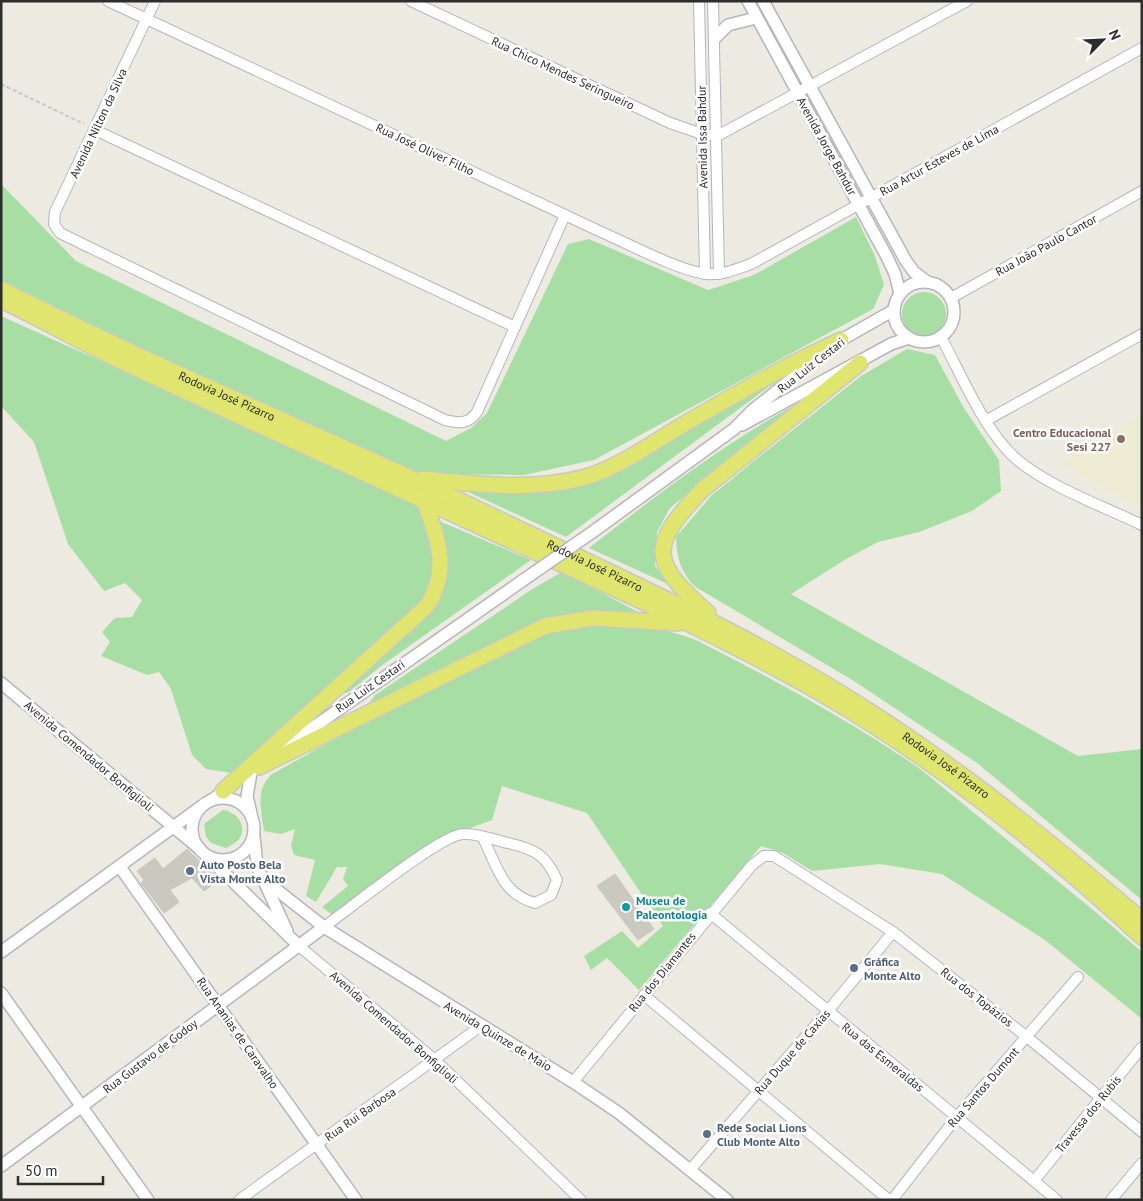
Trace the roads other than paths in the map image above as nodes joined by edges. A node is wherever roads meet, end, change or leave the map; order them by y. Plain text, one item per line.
1 (108, 1) edge
2 (155, 1) edge
3 (412, 1) edge
4 (699, 1) edge
5 (748, 1) edge
6 (763, 1) edge
7 (967, 1) edge
8 (712, 2) edge
9 (756, 18) junction
10 (146, 20) junction
11 (714, 38) junction
12 (1142, 48) edge
13 (809, 86) junction
14 (798, 92) junction
15 (95, 130) junction
16 (702, 134) junction
17 (717, 136) junction
18 (1142, 192) edge
19 (872, 197) junction
20 (860, 205) junction
21 (565, 215) junction
22 (705, 274) junction
23 (720, 274) junction
24 (926, 282) junction
25 (1, 289) edge
26 (900, 294) junction
27 (951, 298) junction
28 (5, 302) edge
29 (894, 310) junction
30 (515, 327) junction
31 (1142, 334) edge
32 (941, 337) junction
33 (909, 338) junction
34 (841, 340) junction
35 (860, 363) junction
36 (987, 420) junction
37 (734, 429) junction
38 (412, 478) junction
39 (424, 500) junction
40 (1142, 525) edge
41 (686, 623) junction
42 (726, 629) junction
43 (1, 683) edge
44 (255, 770) junction
45 (223, 791) junction
46 (206, 804) junction
47 (252, 819) junction
48 (173, 825) junction
49 (254, 831) junction
50 (483, 838) junction
51 (203, 852) junction
52 (752, 864) joint
53 (120, 867) junction
54 (263, 879) junction
55 (710, 914) junction
56 (1142, 920) edge
57 (324, 927) junction
58 (893, 932) junction
59 (289, 937) junction
60 (1142, 937) edge
61 (299, 946) junction
62 (1, 952) edge
63 (1078, 977) dead end
64 (1, 993) edge
65 (644, 995) junction
66 (218, 1005) junction
67 (827, 1012) junction
68 (481, 1026) junction
69 (1027, 1037) junction
70 (1142, 1047) edge
71 (435, 1060) junction
72 (573, 1082) junction
73 (759, 1090) junction
74 (1100, 1097) junction
75 (82, 1107) junction
76 (956, 1118) junction
77 (1142, 1132) edge
78 (317, 1144) junction
79 (1142, 1163) edge
80 (1, 1166) edge
81 (690, 1170) junction
82 (1034, 1180) junction
83 (148, 1200) edge
84 (239, 1200) edge
85 (356, 1200) edge
86 (581, 1200) edge
87 (727, 1200) edge
88 (890, 1200) edge
89 (1057, 1200) edge
90 (1111, 1200) edge

1 - 10 street, Rua José Oliver Filho
2 - 10 street, Avenida Nilton da Silva
3 - 16 street, Rua Chico Mendes Seringueiro
4 - 16 street, Avenida Issa Bahdur
5 - 9 street, Avenida Jorge Bahdur
6 - 13 street, Avenida Jorge Bahdur
7 - 13 street
8 - 11 street, Avenida Issa Bahdur
9 - 11 street
9 - 14 street, Avenida Jorge Bahdur
10 - 15 street, Avenida Nilton da Silva
10 - 21 street, Rua José Oliver Filho
11 - 17 street, Avenida Issa Bahdur
12 - 19 street, Rua Artur Esteves de Lima
13 - 14 street
13 - 19 street, Avenida Jorge Bahdur
14 - 17 street
14 - 20 street, Avenida Jorge Bahdur
15 - 30 street
15 - 30 street, Avenida Nilton da Silva
16 - 17 street, Rua Chico Mendes Seringueiro
16 - 22 street, Avenida Issa Bahdur
17 - 23 street, Avenida Issa Bahdur
18 - 27 street, Rua João Paulo Cantor
19 - 20 street, Rua Artur Esteves de Lima
19 - 24 street, Avenida Jorge Bahdur
20 - 23 street, Rua Artur Esteves de Lima
20 - 26 street, Avenida Jorge Bahdur
21 - 22 street, Rua José Oliver Filho
21 - 30 street
22 - 23 street, Rua Artur Esteves de Lima
24 - 26 street
24 - 27 street
25 - 38 main road, Rodovia José Pizarro
26 - 29 street
27 - 32 street
28 - 39 main road, Rodovia José Pizarro
29 - 33 street
29 - 34 street, Rua Luiz Cestari
31 - 36 street
32 - 33 street
32 - 36 street
33 - 35 street, Rua Luiz Cestari
34 - 37 street, Rua Luiz Cestari
34 - 38 main road
35 - 37 street, Rua Luiz Cestari
35 - 42 main road
36 - 40 street
37 - 44 street, Rua Luiz Cestari, bridge
38 - 42 main road, Rodovia José Pizarro
39 - 41 main road, Rodovia José Pizarro
39 - 45 main road
41 - 44 main road
41 - 60 main road, Rodovia José Pizarro
42 - 56 main road, Rodovia José Pizarro
43 - 48 street, Avenida Comendador Bonfiglioli
44 - 45 street, Rua Luiz Cestari
44 - 47 street
45 - 46 street, Rua Luiz Cestari
46 - 47 street
46 - 48 street, Rua Luiz Cestari
46 - 51 street
47 - 49 street
48 - 51 street, Avenida Comendador Bonfiglioli
48 - 53 street, Rua Luiz Cestari
49 - 51 street
49 - 54 street
50 - 50 street
50 - 57 street
51 - 59 street, Avenida Comendador Bonfiglioli
52 - 55 street, Rua dos Diamantes
52 - 58 street, Rua dos Topázios
53 - 62 street, Rua Luiz Cestari
53 - 66 street, Rua Ananias de Caravalho
54 - 57 street, Avenida Quinze de Maio
54 - 59 street
55 - 65 street, Rua dos Diamantes
55 - 67 street, Rua das Esmeraldas
57 - 61 street, Rua Gustavo de Godoy
57 - 68 street, Avenida Quinze de Maio
58 - 67 street, Rua Duque de Caxias
58 - 69 street, Rua dos Topázios
59 - 61 street, Avenida Comendador Bonfiglioli
61 - 66 street, Rua Gustavo de Godoy
61 - 71 street, Avenida Comendador Bonfiglioli
63 - 69 street, Rua Santos Dumont
64 - 75 street
65 - 72 street, Rua dos Diamantes
65 - 73 street
66 - 75 street, Rua Gustavo de Godoy
66 - 78 street, Rua Ananias de Caravalho
67 - 73 street, Rua Duque de Caxias
67 - 76 street, Rua das Esmeraldas
68 - 71 street, Rua Rui Barbosa
68 - 72 street, Avenida Quinze de Maio
69 - 74 street, Rua dos Topázios
69 - 76 street, Rua Santos Dumont
70 - 74 street, Travessa dos Rubis
71 - 78 street, Rua Rui Barbosa
71 - 86 street, Avenida Comendador Bonfiglioli
72 - 81 street, Avenida Quinze de Maio
73 - 81 street, Rua Duque de Caxias
73 - 88 street
74 - 77 street, Rua dos Topázios
74 - 82 street, Travessa dos Rubis
75 - 80 street, Rua Gustavo de Godoy
75 - 83 street
76 - 82 street, Rua das Esmeraldas
76 - 88 street, Rua Santos Dumont
78 - 84 street, Rua Rui Barbosa
78 - 85 street, Rua Ananias de Caravalho
79 - 90 street
81 - 87 street, Avenida Quinze de Maio
82 - 89 street, Rua das Esmeraldas

